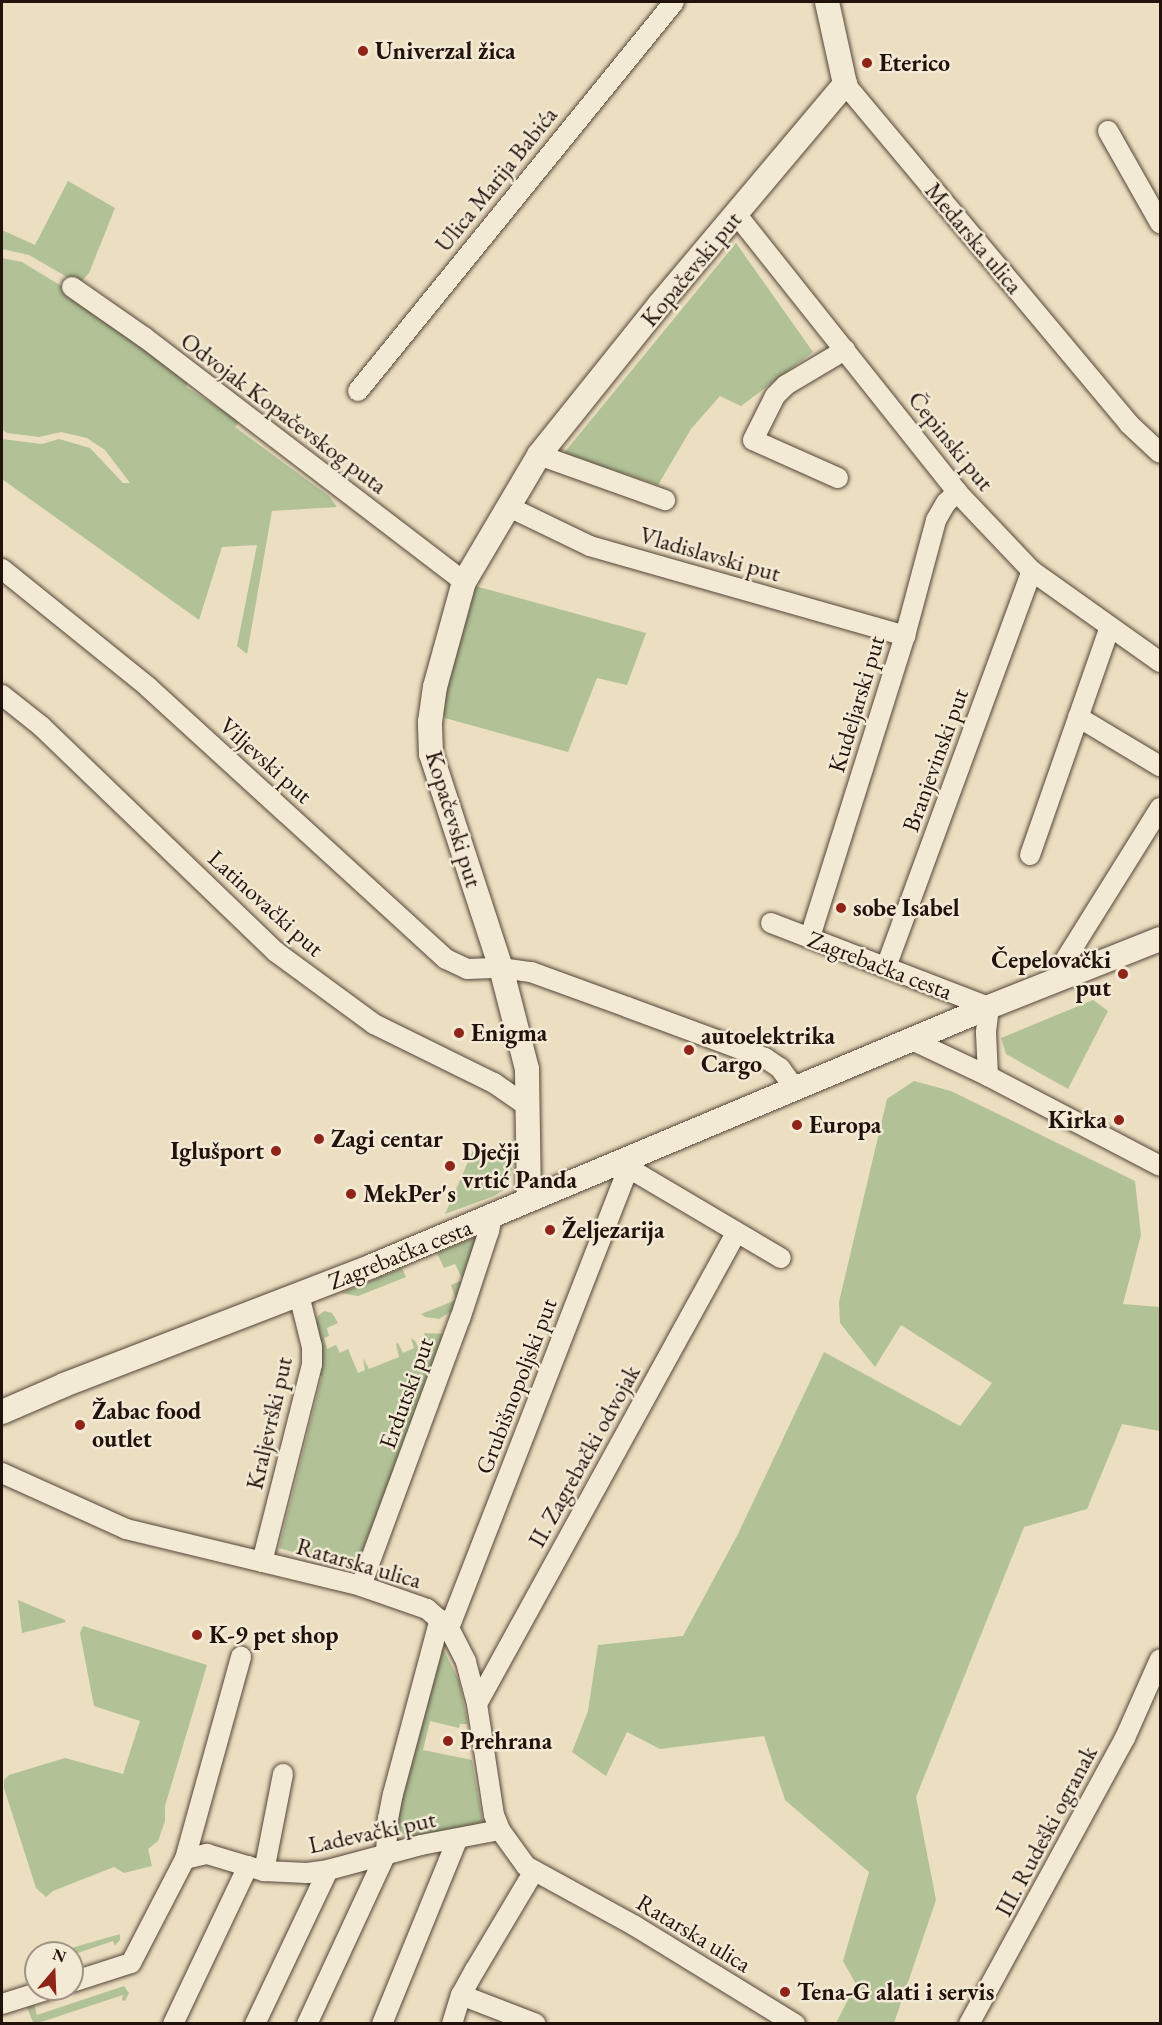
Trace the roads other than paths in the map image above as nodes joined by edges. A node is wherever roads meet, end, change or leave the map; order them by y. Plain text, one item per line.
1 (674, 2) edge
2 (827, 2) edge
3 (845, 84) junction
4 (1108, 131) dead end
5 (737, 215) junction
6 (1161, 223) edge
7 (72, 287) dead end
8 (845, 350) junction
9 (358, 391) dead end
10 (1161, 453) edge
11 (539, 455) junction
12 (838, 478) dead end
13 (957, 492) junction
14 (665, 500) dead end
15 (507, 506) junction
16 (2, 569) edge
17 (1032, 571) junction
18 (464, 582) junction
19 (1110, 627) junction
20 (905, 636) junction
21 (1161, 663) edge
22 (2, 695) edge
23 (1078, 717) junction
24 (1161, 766) edge
25 (1161, 808) edge
26 (1030, 855) dead end
27 (771, 923) dead end
28 (810, 937) junction
29 (1161, 939) edge
30 (1062, 965) dead end
31 (501, 968) junction
32 (886, 968) junction
33 (989, 1007) junction
34 (914, 1041) junction
35 (988, 1076) junction
36 (796, 1090) junction
37 (527, 1106) junction
38 (626, 1162) junction
39 (1161, 1166) edge
40 (530, 1200) junction
41 (492, 1216) junction
42 (736, 1233) junction
43 (781, 1258) dead end
44 (299, 1294) junction
45 (2, 1412) edge
46 (2, 1473) edge
47 (261, 1562) junction
48 (362, 1586) junction
49 (444, 1624) junction
50 (241, 1657) dead end
51 (1161, 1659) edge
52 (477, 1704) junction
53 (284, 1774) dead end
54 (500, 1830) junction
55 (457, 1840) junction
56 (386, 1854) junction
57 (185, 1859) junction
58 (256, 1868) junction
59 (328, 1870) junction
60 (534, 1871) junction
61 (84, 1978) edge
62 (461, 1995) junction
63 (24, 1997) edge
64 (2, 2004) edge
65 (173, 2024) edge
66 (255, 2024) edge
67 (307, 2024) edge
68 (382, 2024) edge
69 (452, 2024) edge
70 (536, 2024) edge
71 (795, 2024) edge
72 (969, 2024) edge

1 - 9 street, Ulica Marija Babića
2 - 3 street, Medarska ulica
3 - 5 street, Kopačevski put
3 - 10 street, Medarska ulica
4 - 6 street
5 - 8 street, Čepinski put
5 - 11 street, Kopačevski put
7 - 18 street, Odvojak Kopačevskog puta
8 - 12 street
8 - 13 street, Čepinski put
11 - 14 street
11 - 15 street, Kopačevski put
13 - 17 street, Čepinski put
13 - 20 street, Kudeljarski put
15 - 18 street, Kopačevski put
15 - 20 street, Vladislavski put
16 - 31 street, Viljevski put
17 - 19 street, Čepinski put
17 - 32 street, Branjevinski put
18 - 31 street, Kopačevski put
19 - 21 street, Čepinski put
19 - 23 street
20 - 28 street, Kudeljarski put
22 - 37 street, Latinovački put
23 - 24 street
23 - 26 street
25 - 30 street
27 - 28 street, Zagrebačka cesta
28 - 32 street, Zagrebačka cesta
29 - 33 street, Zagrebačka cesta
31 - 36 street
31 - 37 street, Kopačevski put
32 - 33 street, Zagrebačka cesta
33 - 34 street, Zagrebačka cesta
33 - 35 street
34 - 35 street
34 - 36 street, Zagrebačka cesta
35 - 39 street
36 - 38 street, Zagrebačka cesta
37 - 40 street, Kopačevski put
38 - 40 street, Zagrebačka cesta
38 - 42 street
38 - 49 street, Grubišnopoljski put
40 - 41 street, Zagrebačka cesta
41 - 44 street, Zagrebačka cesta
41 - 48 street, Erdutski put
42 - 43 street
42 - 52 street, II. Zagrebački odvojak
44 - 45 street, Zagrebačka cesta
44 - 47 street, Kraljevrški put
46 - 47 street, Ratarska ulica
47 - 48 street, Ratarska ulica
48 - 49 street, Ratarska ulica
49 - 52 street, Ratarska ulica
49 - 56 street, Grubišnopoljski put
50 - 57 street
51 - 72 street, III. Rudeški ogranak
52 - 54 street, Ratarska ulica
53 - 58 street
54 - 55 street, Ladevački put
54 - 60 street, Ratarska ulica
55 - 56 street, Ladevački put
55 - 68 street
56 - 59 street, Ladevački put
56 - 67 street
57 - 58 street, Ladevački put
57 - 61 street
58 - 59 street, Ladevački put
58 - 65 street
59 - 66 street
60 - 62 street
60 - 71 street, Ratarska ulica
62 - 69 street
62 - 70 street
63 - 64 street

